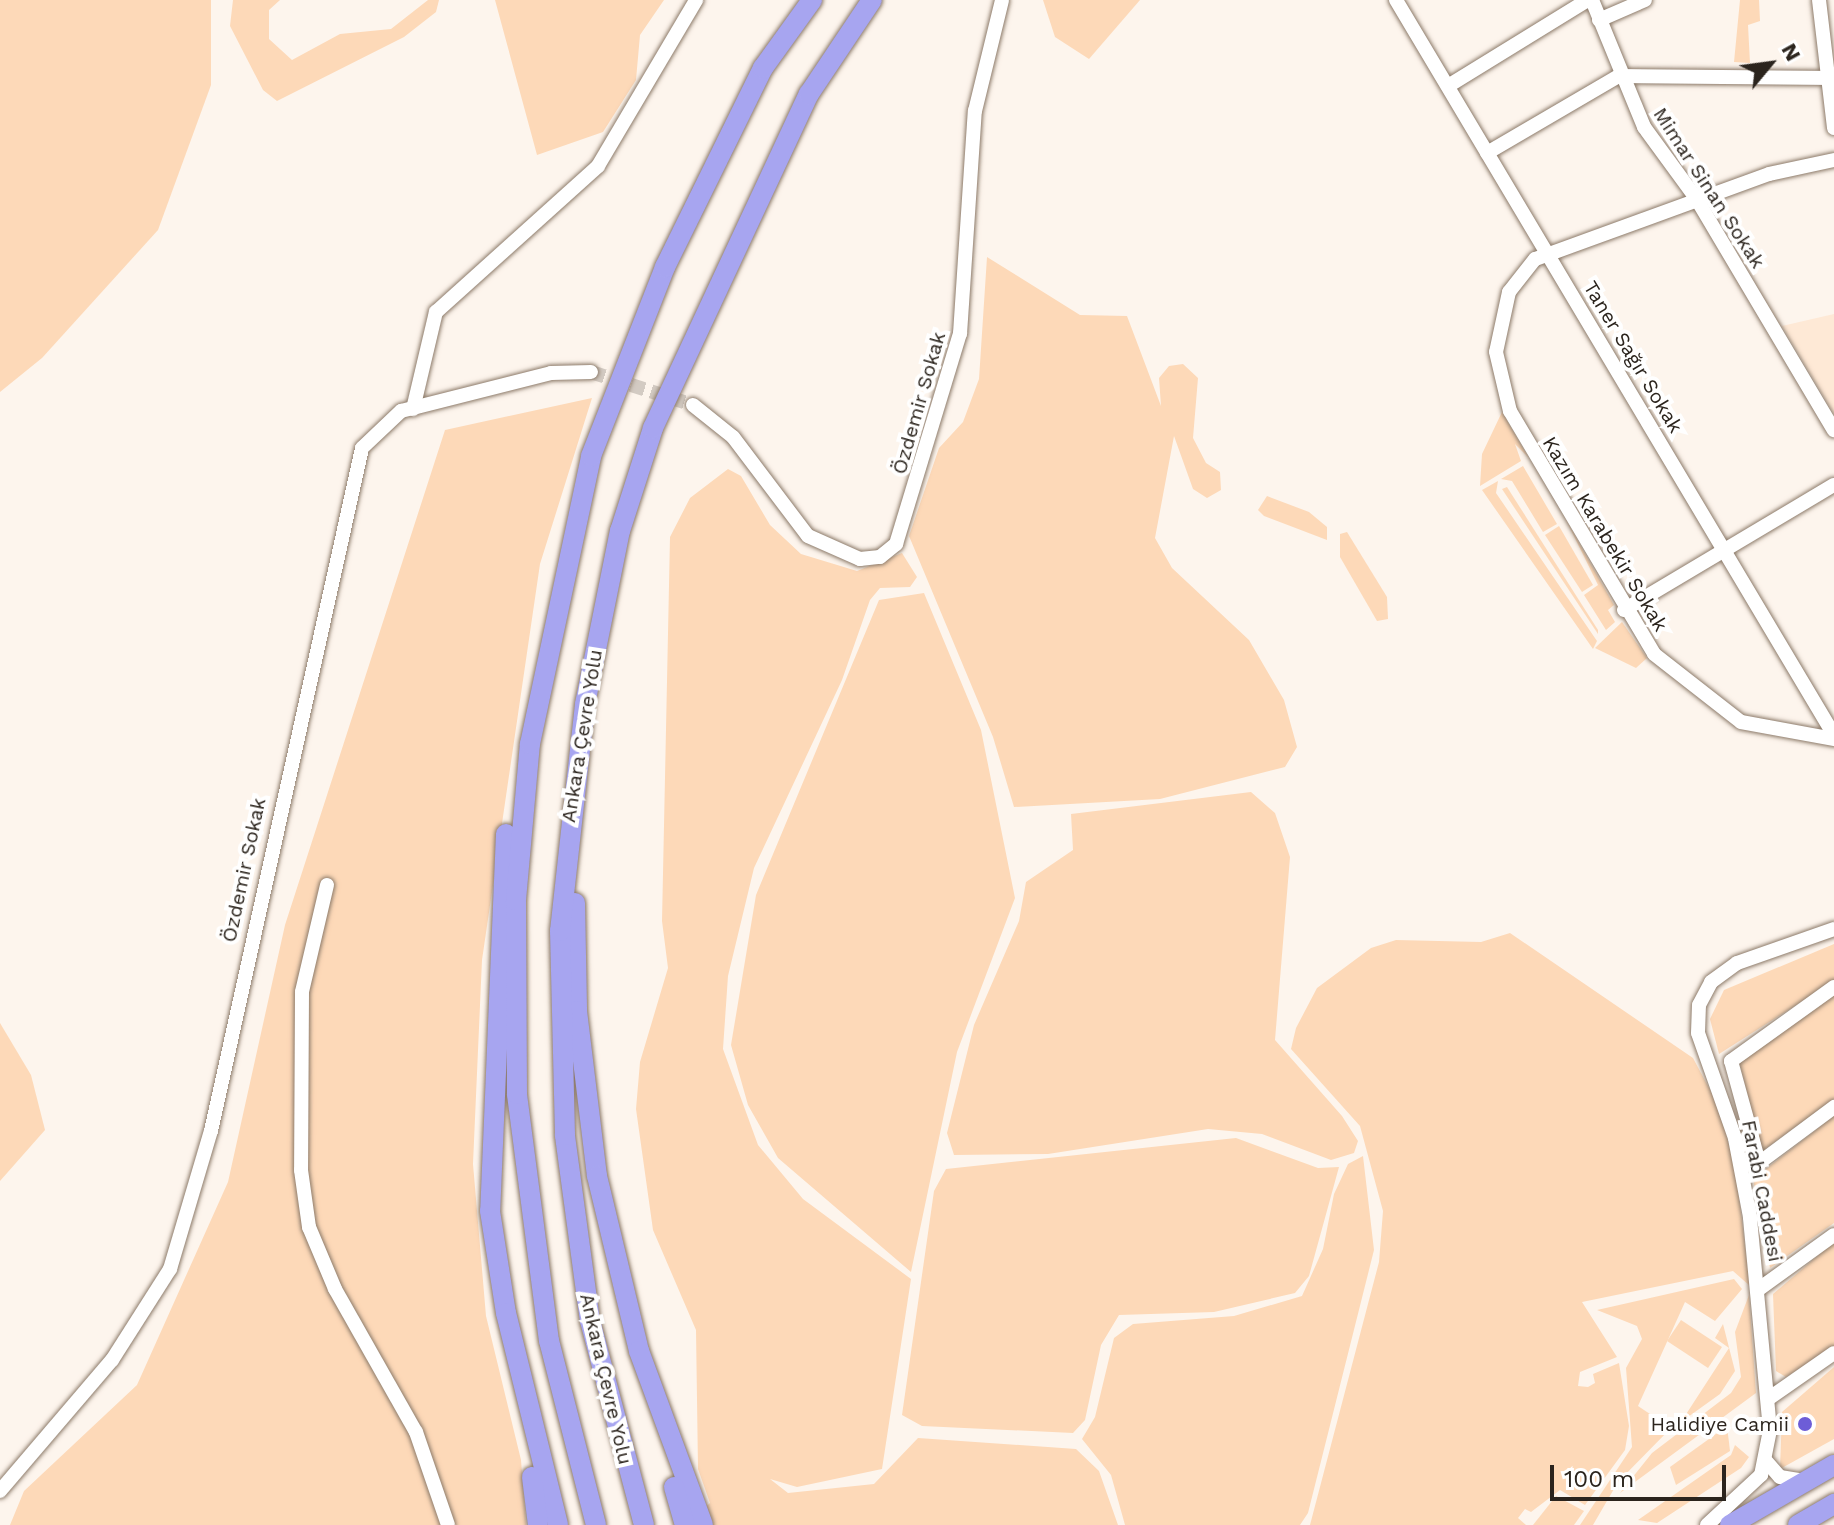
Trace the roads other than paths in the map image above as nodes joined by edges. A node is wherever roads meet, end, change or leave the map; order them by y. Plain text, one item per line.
1 (696, 0) edge
2 (812, 0) edge
3 (872, 0) edge
4 (1002, 0) edge
5 (1590, 0) edge
6 (1645, 0) edge
7 (1819, 0) edge
8 (1401, 2) edge
9 (1599, 20) junction
10 (1619, 76) junction
11 (1831, 78) edge
12 (1448, 86) junction
13 (1834, 128) edge
14 (1487, 153) junction
15 (1834, 160) edge
16 (1696, 198) junction
17 (1548, 254) junction
18 (591, 372) tunnel mouth
19 (693, 405) tunnel mouth
20 (413, 409) junction
21 (1834, 430) edge
22 (591, 456) junction
23 (1834, 485) edge
24 (1724, 550) junction
25 (610, 575) junction
26 (1624, 610) junction
27 (1834, 737) edge
28 (327, 885) dead end
29 (1834, 929) edge
30 (1834, 987) edge
31 (1834, 1107) edge
32 (1834, 1235) edge
33 (494, 1256) junction
34 (1759, 1289) junction
35 (639, 1351) junction
36 (1834, 1353) edge
37 (1768, 1399) junction
38 (1766, 1461) junction
39 (1834, 1465) edge
40 (1806, 1481) junction
41 (0, 1491) edge
42 (1834, 1504) edge
43 (448, 1525) edge
44 (538, 1525) edge
45 (558, 1525) edge
46 (596, 1525) edge
47 (644, 1525) edge
48 (685, 1525) edge
49 (703, 1525) edge
50 (1707, 1525) edge
51 (1730, 1525) edge
52 (1798, 1525) edge

1 - 20 street
2 - 22 highway
3 - 25 highway, Ankara Çevre Yolu
4 - 19 street, Özdemir Sokak
5 - 9 street, Mimar Sinan Sokak
5 - 12 street
6 - 9 street
7 - 11 street
8 - 12 street, Taner Sağır Sokak
9 - 10 street, Mimar Sinan Sokak
10 - 11 street
10 - 14 street
10 - 16 street, Mimar Sinan Sokak
11 - 13 street
12 - 14 street, Taner Sağır Sokak
14 - 17 street, Taner Sağır Sokak
15 - 16 street, Kazım Karabekir Sokak
16 - 17 street, Kazım Karabekir Sokak
16 - 21 street, Mimar Sinan Sokak
17 - 24 street, Taner Sağır Sokak
17 - 26 street, Kazım Karabekir Sokak
18 - 20 street, Özdemir Sokak
20 - 41 street, Özdemir Sokak
22 - 33 highway
22 - 46 highway
23 - 24 street
24 - 26 street
24 - 27 street, Taner Sağır Sokak
25 - 35 highway
25 - 47 highway, Ankara Çevre Yolu
26 - 27 street, Kazım Karabekir Sokak
28 - 43 street
29 - 34 street, Farabi Caddesi
30 - 31 street
32 - 34 street
33 - 44 highway
33 - 45 highway
34 - 37 street, Farabi Caddesi
35 - 48 highway
35 - 49 highway
36 - 37 street
37 - 38 street, Farabi Caddesi
38 - 40 street
38 - 50 street
39 - 40 highway
40 - 51 highway
42 - 52 highway

